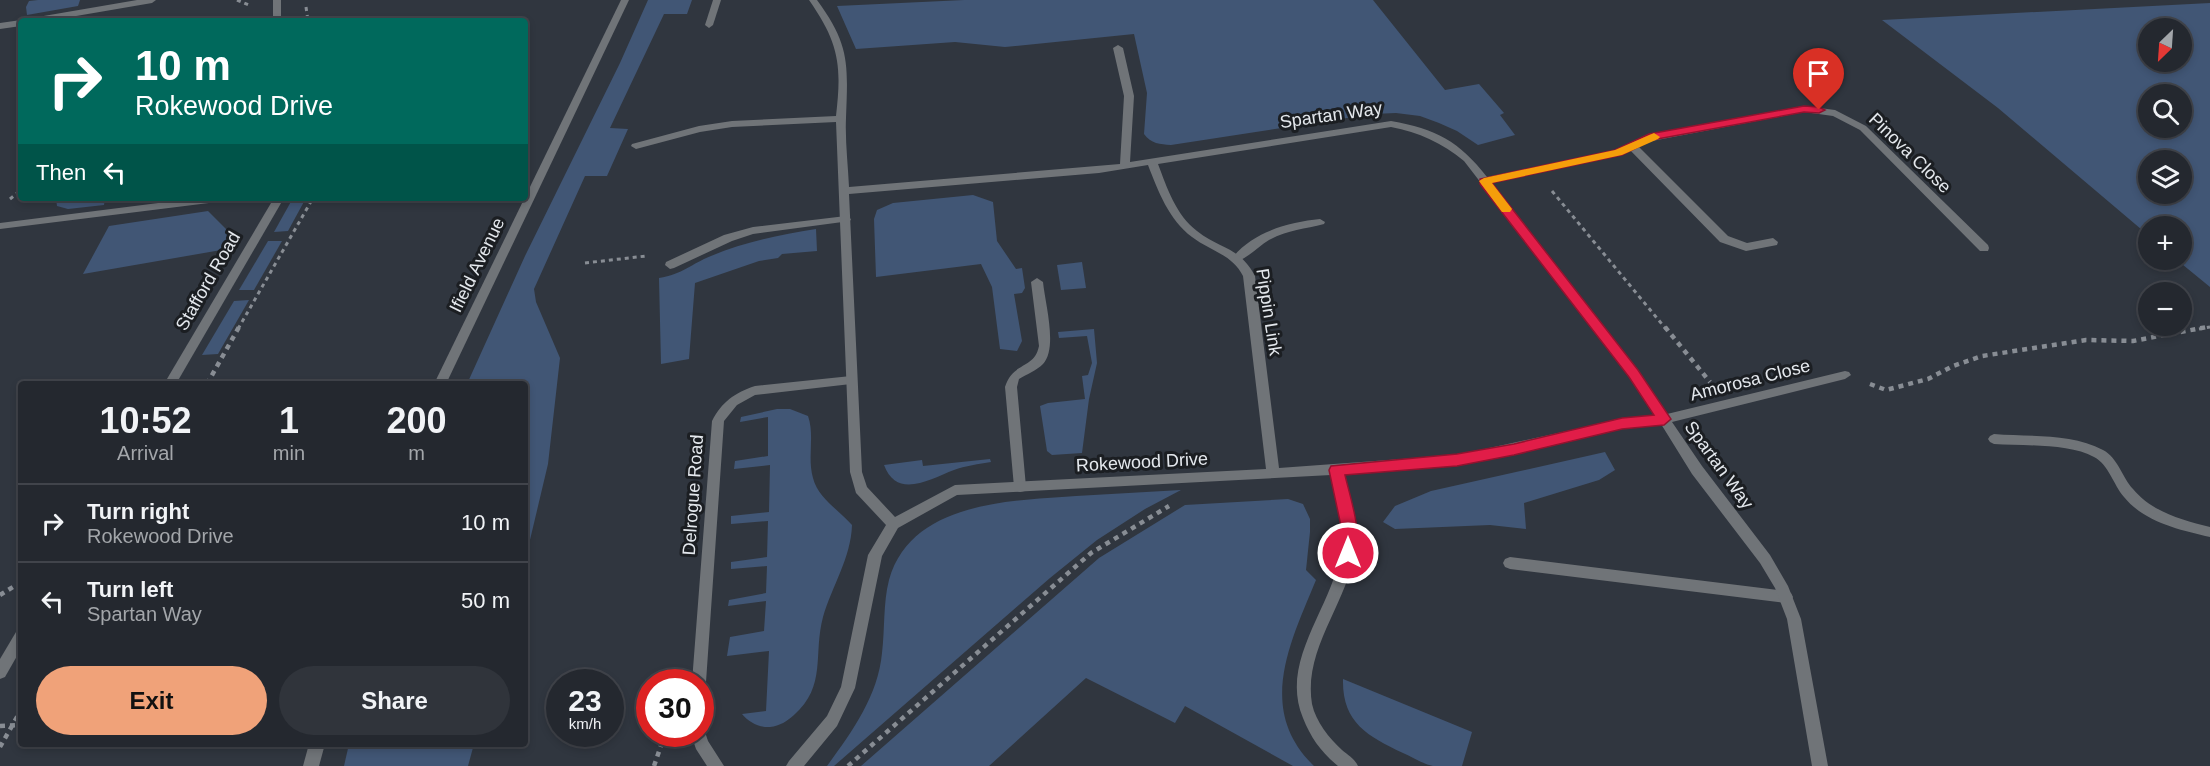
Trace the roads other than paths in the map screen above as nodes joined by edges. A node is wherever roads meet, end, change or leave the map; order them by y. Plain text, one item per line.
1 (152, 0) edge
2 (277, 0) edge
3 (626, 0) edge
4 (717, 0) edge
5 (813, 0) edge
6 (49, 18) edge
7 (277, 18) edge
8 (18, 23) edge
9 (709, 25) dead end
10 (0, 26) edge
11 (1118, 48) dead end
12 (841, 119) junction
13 (636, 146) dead end
14 (1632, 146) junction
15 (1152, 161) junction
16 (1125, 166) junction
17 (1484, 181) junction
18 (845, 192) junction
19 (201, 201) edge
20 (277, 201) edge
21 (846, 219) junction
22 (1320, 222) dead end
23 (0, 226) edge
24 (1773, 242) dead end
25 (1984, 248) dead end
26 (1238, 257) junction
27 (670, 265) road end
28 (1037, 282) dead end
29 (1845, 375) road end
30 (851, 380) junction
31 (172, 381) edge
32 (441, 381) edge
33 (1664, 419) junction
34 (1994, 439) dead end
35 (1336, 470) junction
36 (1274, 473) junction
37 (1020, 487) junction
38 (893, 524) junction
39 (2210, 532) edge
40 (1510, 563) dead end
41 (1786, 597) junction
42 (12, 644) edge
43 (700, 669) edge
44 (0, 672) edge
45 (316, 747) edge
46 (703, 747) edge
47 (311, 766) edge
48 (716, 766) edge
49 (794, 766) edge
50 (1350, 766) edge
51 (1820, 766) edge

1 - 6 street
2 - 7 street
3 - 32 street, Ifield Avenue
4 - 9 street
5 - 12 street
8 - 10 street
11 - 16 street
12 - 13 street
12 - 18 street
14 - 17 street, Pinova Close
14 - 24 street
14 - 25 street, Pinova Close
15 - 16 street, Spartan Way
15 - 17 street, Spartan Way
15 - 26 street, Pippin Link
16 - 18 street, Spartan Way
17 - 33 street, Spartan Way
18 - 21 street
19 - 23 street
20 - 31 street, Stafford Road
21 - 27 street
21 - 30 street
22 - 26 street
26 - 36 street, Pippin Link
28 - 37 street
29 - 33 street, Amorosa Close
30 - 38 street
30 - 43 street, Delrogue Road
33 - 35 street, Rokewood Drive
33 - 41 street, Spartan Way
34 - 39 street
35 - 36 street, Rokewood Drive
35 - 50 street
36 - 37 street, Rokewood Drive
37 - 38 street, Rokewood Drive
38 - 49 street
40 - 41 street
41 - 51 street, Spartan Way
42 - 44 street
45 - 47 street
46 - 48 street

